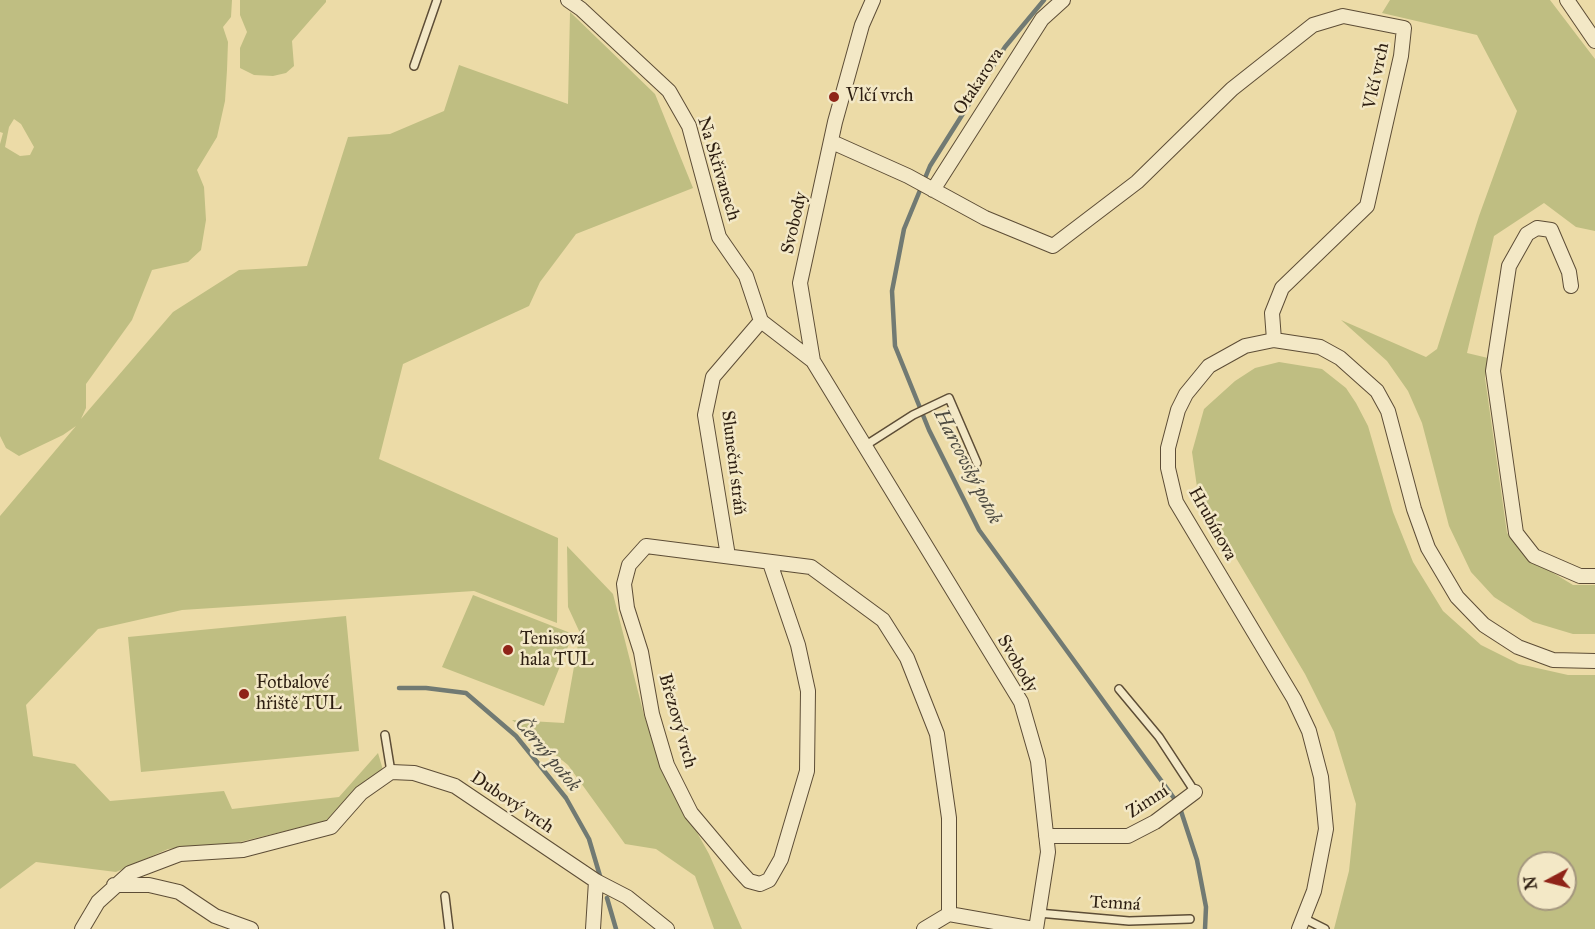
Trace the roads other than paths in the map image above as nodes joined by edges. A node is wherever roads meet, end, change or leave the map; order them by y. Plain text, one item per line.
1 (437, 0) edge
2 (568, 0) edge
3 (873, 0) edge
4 (1063, 0) edge
5 (1567, 0) edge
6 (1595, 41) edge
7 (414, 66) dead end
8 (832, 142) junction
9 (931, 188) junction
10 (1571, 286) dead end
11 (761, 321) junction
12 (1274, 340) junction
13 (813, 361) junction
14 (878, 444) dead end
15 (866, 445) junction
16 (977, 463) dead end
17 (728, 556) junction
18 (770, 563) junction
19 (1595, 576) edge
20 (1595, 662) edge
21 (1119, 689) dead end
22 (385, 735) dead end
23 (391, 772) junction
24 (1191, 795) joint
25 (1046, 836) junction
26 (596, 881) junction
27 (114, 885) junction
28 (445, 896) dead end
29 (1038, 913) junction
30 (949, 914) junction
31 (1190, 919) dead end
32 (1302, 924) edge
33 (248, 928) edge
34 (82, 929) edge
35 (448, 929) edge
36 (593, 929) edge
37 (667, 929) edge
38 (924, 929) edge
39 (1035, 929) edge
40 (1325, 929) edge

1 - 7 lane
2 - 11 street, Na Skřivanech
3 - 8 street, Svobody
4 - 9 street, Otakarova
5 - 6 street
8 - 9 street, Vlčí vrch
8 - 13 street, Svobody
9 - 12 street, Vlčí vrch
10 - 19 street
11 - 13 street
11 - 17 street, Sluneční stráň
12 - 20 street, Hrubínova
12 - 32 street, Hrubínova
13 - 15 street, Svobody
14 - 15 lane
15 - 16 lane
15 - 25 street, Svobody
17 - 18 street, Březový vrch
17 - 18 street, Březový vrch
18 - 30 street, Březový vrch
21 - 24 lane
22 - 23 lane
23 - 26 street, Dubový vrch
23 - 27 street
24 - 25 street, Zimní
25 - 29 street, Svobody
26 - 36 street
26 - 37 street, Dubový vrch
27 - 33 street
27 - 34 street
28 - 35 lane
29 - 31 lane, Temná
29 - 39 street, Svobody
30 - 38 street
30 - 39 street
32 - 40 lane

